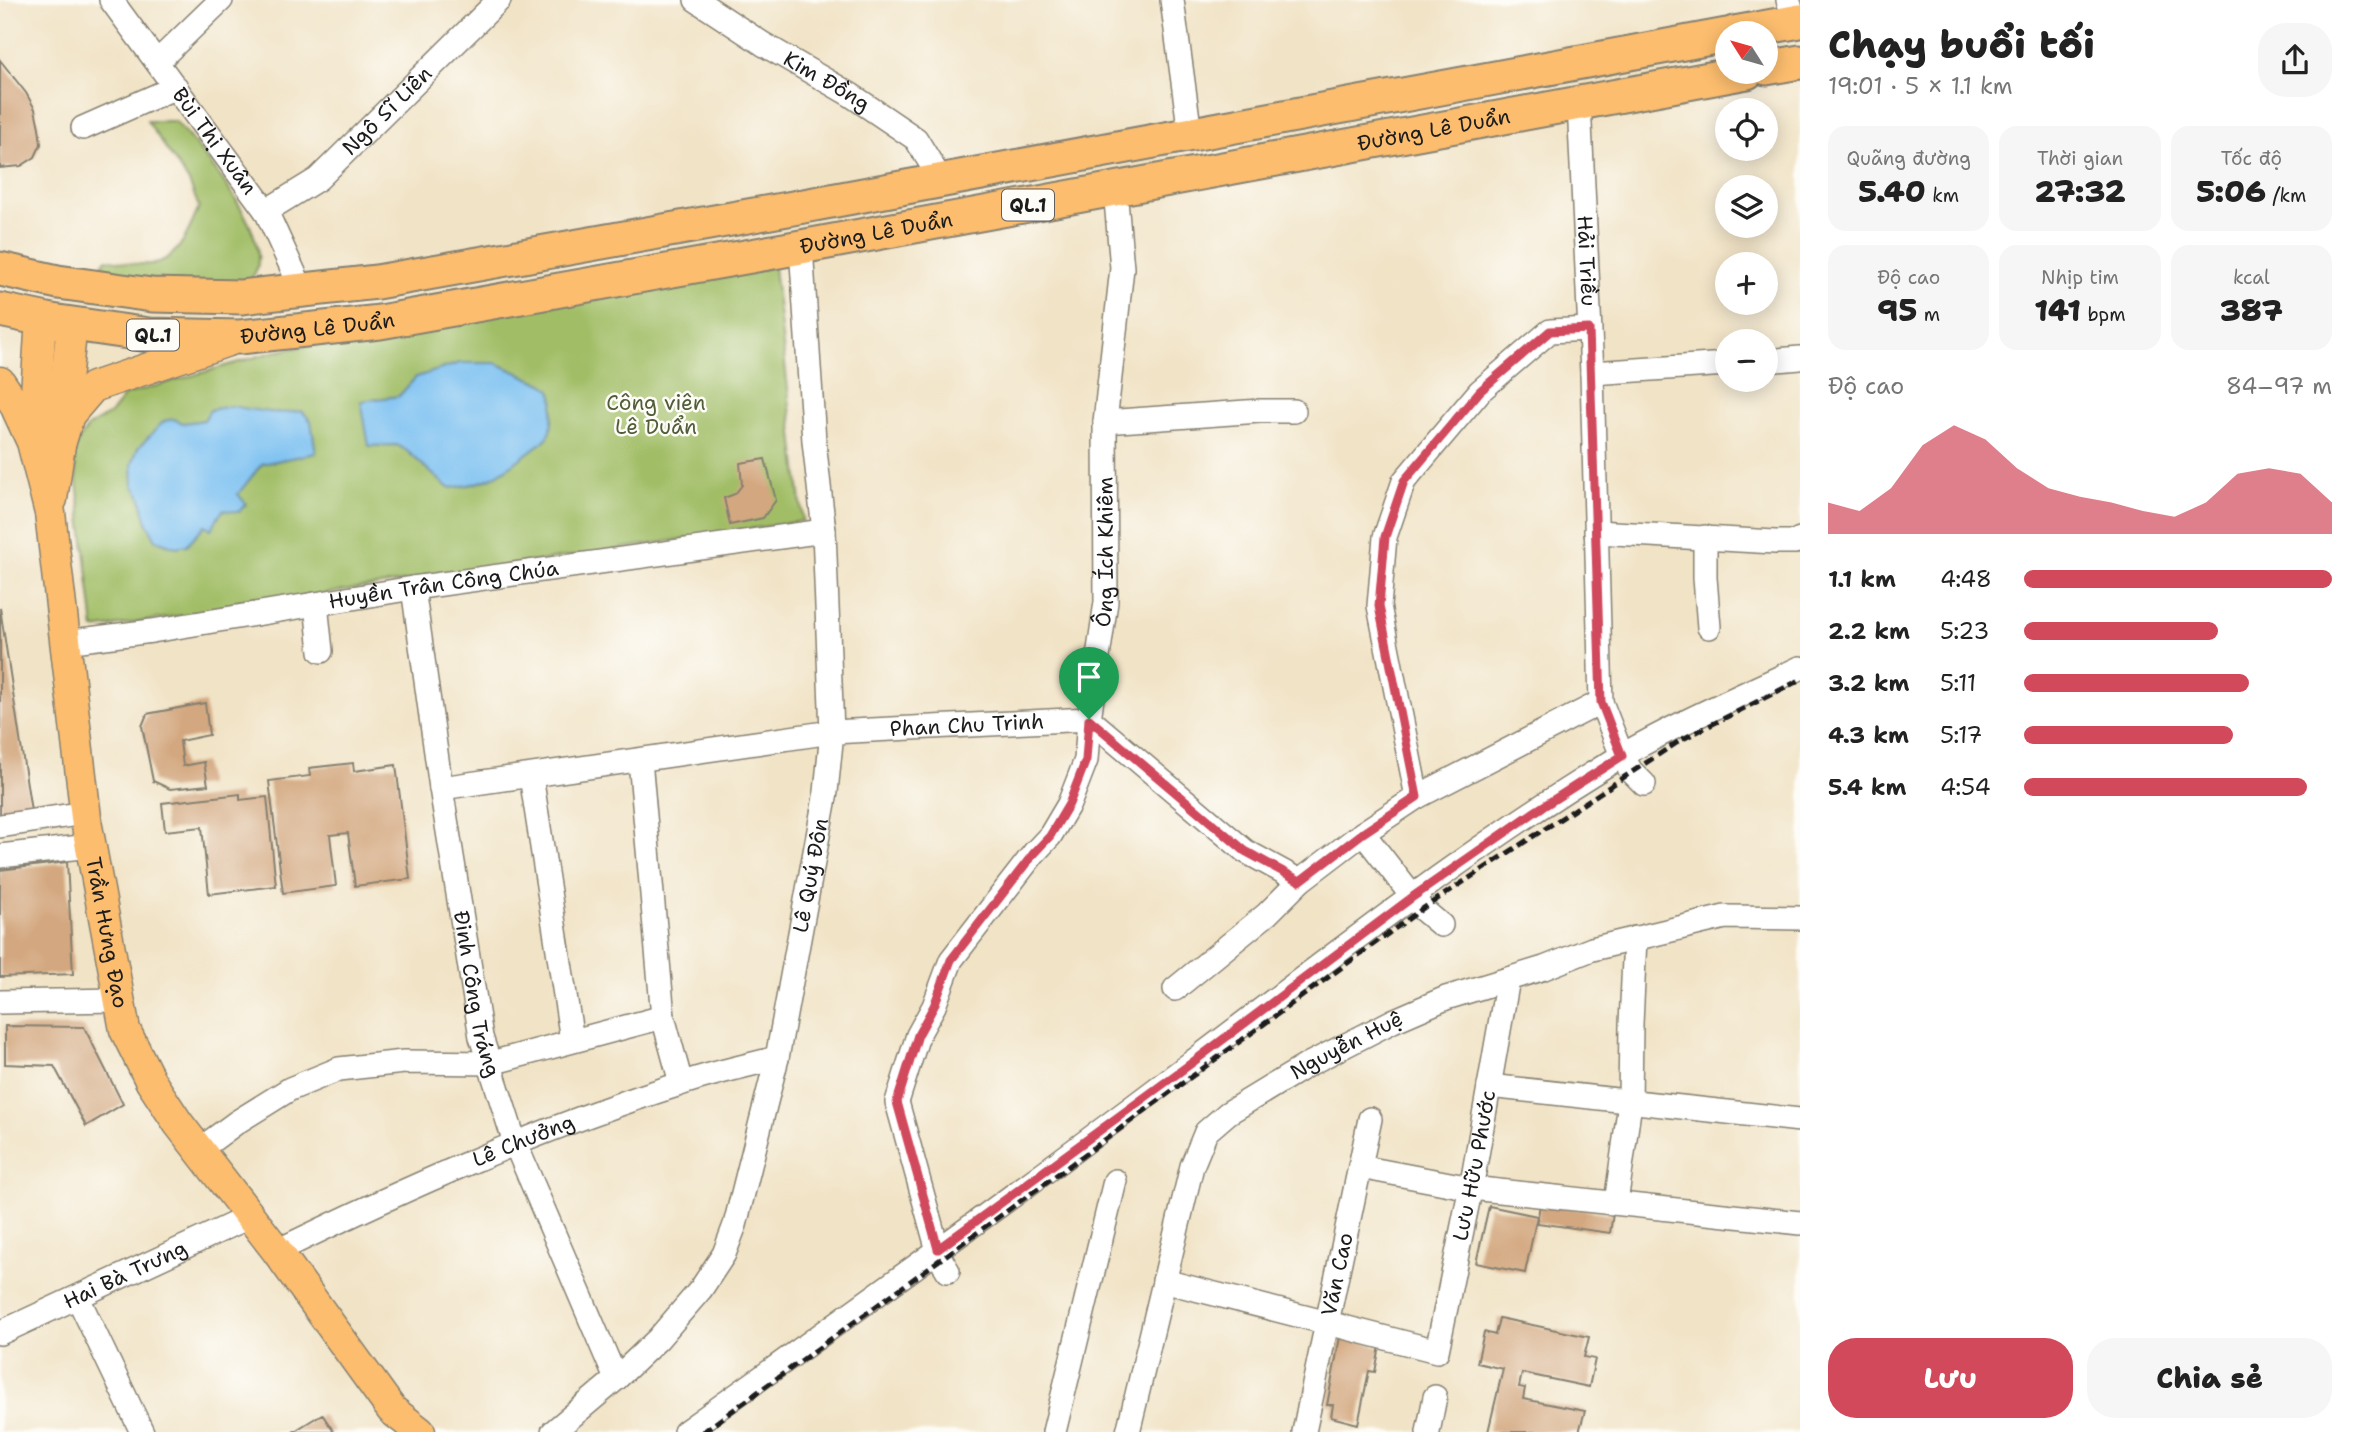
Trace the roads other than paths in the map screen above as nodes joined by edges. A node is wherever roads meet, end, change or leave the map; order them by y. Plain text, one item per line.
1 (111, 0) edge
2 (221, 0) edge
3 (499, 0) edge
4 (696, 0) edge
5 (1172, 0) edge
6 (1795, 14) edge
7 (1773, 21) edge
8 (1715, 36) edge
9 (157, 62) junction
10 (1800, 62) edge
11 (1778, 66) edge
12 (1715, 78) edge
13 (176, 87) junction
14 (1579, 103) junction
15 (83, 128) dead end
16 (1190, 134) junction
17 (941, 180) junction
18 (1115, 189) junction
19 (793, 208) junction
20 (266, 211) junction
21 (802, 247) junction
22 (0, 269) edge
23 (63, 282) junction
24 (302, 290) junction
25 (0, 310) edge
26 (57, 322) junction
27 (1589, 329) junction
28 (308, 330) junction
29 (240, 337) junction
30 (1800, 358) edge
31 (1778, 360) edge
32 (1715, 365) edge
33 (1591, 373) junction
34 (0, 382) edge
35 (9, 411) edge
36 (1294, 411) dead end
37 (1105, 422) junction
38 (46, 444) junction
39 (824, 531) junction
40 (1597, 532) junction
41 (1705, 537) junction
42 (1800, 539) edge
43 (412, 588) junction
44 (316, 604) junction
45 (1709, 627) dead end
46 (65, 642) junction
47 (321, 651) dead end
48 (1800, 668) edge
49 (1601, 702) junction
50 (1089, 719) junction
51 (832, 732) junction
52 (1622, 756) junction
53 (640, 760) junction
54 (531, 776) junction
55 (1644, 783) dead end
56 (441, 788) junction
57 (1417, 797) junction
58 (85, 813) junction
59 (0, 826) edge
60 (1363, 833) junction
61 (90, 846) junction
62 (0, 856) edge
63 (1300, 881) junction
64 (1414, 896) junction
65 (1800, 918) edge
66 (1441, 925) dead end
67 (1635, 938) junction
68 (1508, 979) junction
69 (1175, 989) dead end
70 (119, 1000) junction
71 (0, 1002) edge
72 (663, 1017) junction
73 (572, 1040) junction
74 (777, 1058) junction
75 (491, 1063) junction
76 (681, 1083) junction
77 (1489, 1086) junction
78 (1630, 1103) junction
79 (1370, 1119) dead end
80 (1800, 1120) edge
81 (515, 1143) junction
82 (199, 1150) junction
83 (1360, 1167) junction
84 (1115, 1181) dead end
85 (1471, 1188) junction
86 (1616, 1203) junction
87 (251, 1216) junction
88 (1800, 1223) edge
89 (938, 1249) junction
90 (277, 1251) junction
91 (948, 1271) dead end
92 (1164, 1281) junction
93 (78, 1298) junction
94 (1328, 1323) junction
95 (0, 1334) edge
96 (616, 1379) junction
97 (1435, 1397) dead end
98 (395, 1421) edge
99 (549, 1431) edge
100 (142, 1432) edge
101 (420, 1432) edge
102 (685, 1432) edge
103 (1054, 1432) edge
104 (1128, 1432) edge
105 (1304, 1432) edge
106 (1428, 1432) edge

1 - 9 street, Bùi Thị Xuân
2 - 9 street
3 - 20 street, Ngô Sĩ Liên
4 - 17 street, Kim Đồng
5 - 16 street
6 - 7 highway
8 - 16 highway, Đường Lê Duẩn / QL.1
9 - 13 street, Bùi Thị Xuân
10 - 11 highway
12 - 14 highway, Đường Lê Duẩn / QL.1
13 - 15 street
13 - 20 street, Bùi Thị Xuân
14 - 18 highway, Đường Lê Duẩn / QL.1
14 - 27 street, Hải Triều
16 - 17 highway, Đường Lê Duẩn / QL.1
17 - 19 highway, Đường Lê Duẩn / QL.1
18 - 21 highway, Đường Lê Duẩn / QL.1
18 - 37 street, Ông Ích Khiêm
19 - 21 highway
19 - 24 highway, Đường Lê Duẩn / QL.1
20 - 24 street, Bùi Thị Xuân
21 - 28 highway, Đường Lê Duẩn / QL.1
21 - 39 street, Lê Quý Đôn
22 - 23 highway, Đường Lê Duẩn / QL.1
23 - 24 highway, Đường Lê Duẩn / QL.1
23 - 26 highway
24 - 28 highway
25 - 26 highway, Đường Lê Duẩn / QL.1
26 - 29 highway, Đường Lê Duẩn / QL.1
26 - 38 main road
27 - 33 street, Hải Triều
27 - 57 street
28 - 29 highway, Đường Lê Duẩn / QL.1
29 - 38 main road
30 - 31 street
32 - 33 street
33 - 40 street, Hải Triều
34 - 35 main road
35 - 38 main road
36 - 37 street
37 - 50 street, Ông Ích Khiêm
38 - 46 main road, Trần Hưng Đạo
39 - 43 street, Huyền Trân Công Chúa
39 - 51 street, Lê Quý Đôn
40 - 41 street
40 - 49 street, Hải Triều
41 - 42 street
41 - 45 street
43 - 44 street, Huyền Trân Công Chúa
43 - 56 street, Đinh Công Tráng
44 - 46 street, Huyền Trân Công Chúa
44 - 47 street
46 - 58 main road, Trần Hưng Đạo
48 - 52 street
49 - 52 street, Hải Triều
49 - 57 street
50 - 51 street, Phan Chu Trinh
50 - 63 street
50 - 89 street, Ông Ích Khiêm
51 - 53 street, Phan Chu Trinh
51 - 74 street, Lê Quý Đôn
52 - 55 street, Hải Triều
52 - 64 street
53 - 54 street, Phan Chu Trinh
53 - 72 street
54 - 56 street, Phan Chu Trinh
54 - 73 street
56 - 75 street, Đinh Công Tráng
57 - 60 street
58 - 59 street
58 - 61 main road, Trần Hưng Đạo
60 - 63 street
60 - 64 street
61 - 62 street
61 - 70 main road, Trần Hưng Đạo
63 - 69 street
64 - 66 street
64 - 89 street
65 - 67 street, Nguyễn Huệ
67 - 68 street, Nguyễn Huệ
67 - 78 street
68 - 77 street, Lưu Hữu Phước
68 - 92 street, Nguyễn Huệ
70 - 71 street
70 - 82 main road, Trần Hưng Đạo
72 - 73 street
72 - 76 street
73 - 75 street
74 - 76 street, Lê Chưởng
74 - 96 street, Lê Quý Đôn
75 - 81 street, Đinh Công Tráng
75 - 82 street
76 - 81 street, Lê Chưởng
77 - 78 street
77 - 85 street, Lưu Hữu Phước
78 - 80 street
78 - 86 street
79 - 83 street, Văn Cao
81 - 90 street, Lê Chưởng
81 - 96 street, Đinh Công Tráng
82 - 87 main road, Trần Hưng Đạo
83 - 85 street
83 - 94 street, Văn Cao
84 - 103 street
85 - 86 street
85 - 94 street, Lưu Hữu Phước
86 - 88 street
87 - 90 main road, Trần Hưng Đạo
87 - 93 street, Hai Bà Trưng
89 - 91 street, Ông Ích Khiêm
89 - 102 street
90 - 98 main road, Trần Hưng Đạo
92 - 94 street
92 - 104 street, Nguyễn Huệ
93 - 95 street, Hai Bà Trưng
93 - 100 street
94 - 105 street, Văn Cao
96 - 99 street, Lê Quý Đôn
97 - 106 street
98 - 101 main road, Trần Hưng Đạo

